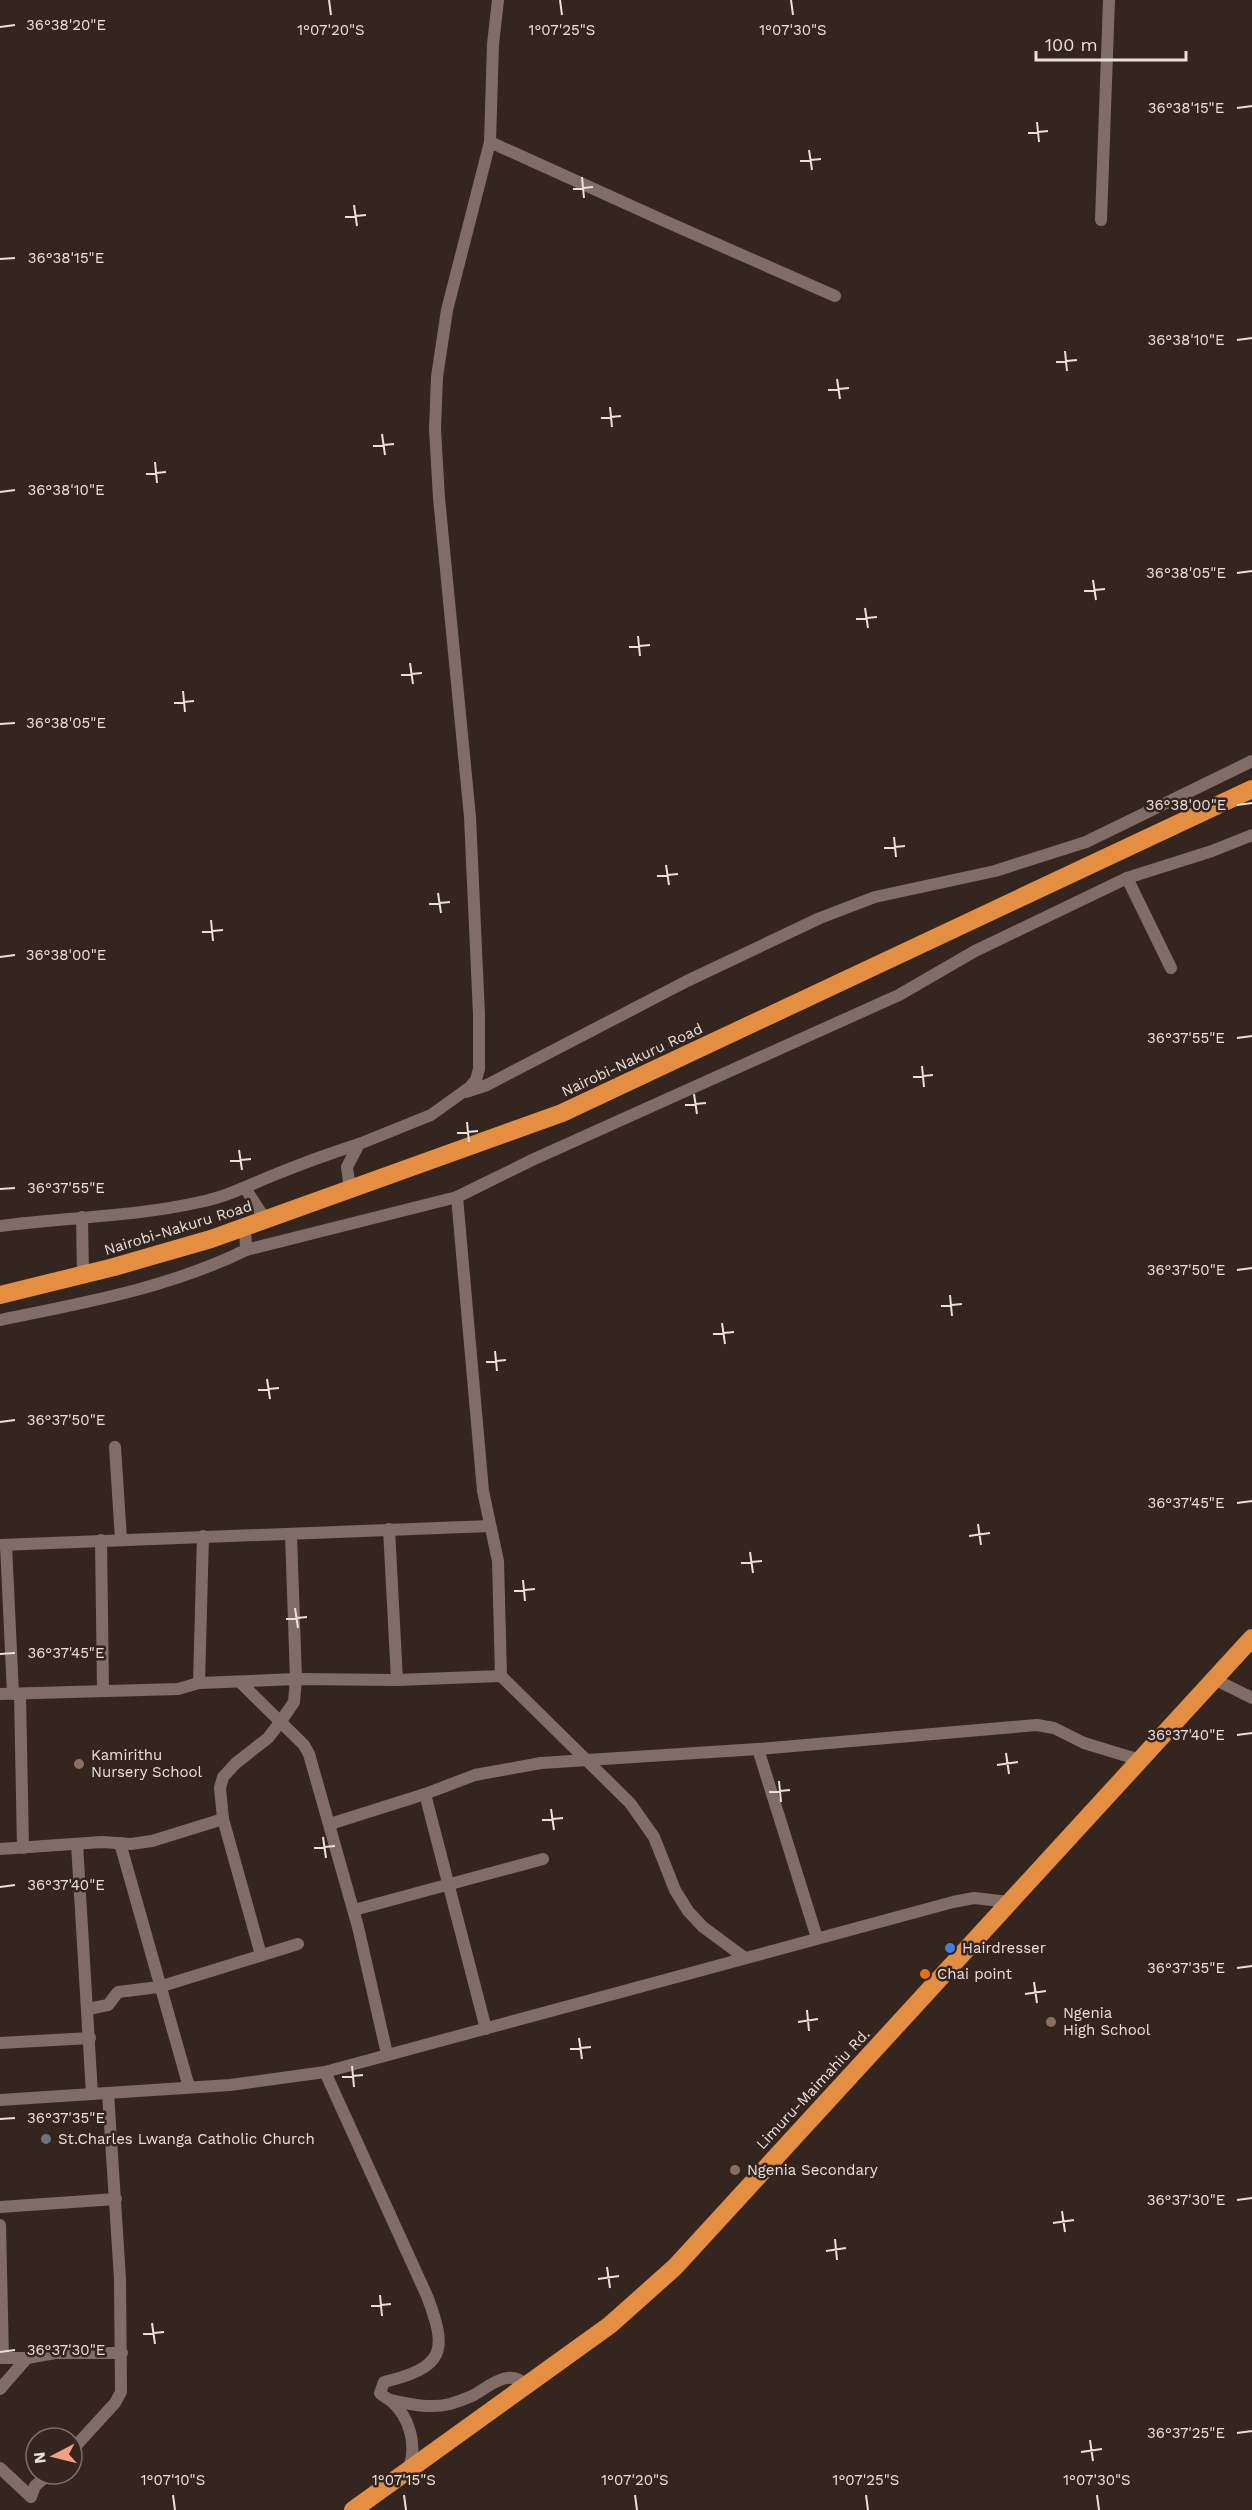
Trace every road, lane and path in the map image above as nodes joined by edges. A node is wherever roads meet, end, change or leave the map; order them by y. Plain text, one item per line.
1 (498, 0) edge
2 (1109, 0) edge
3 (490, 141) junction
4 (1101, 220) dead end
5 (836, 296) dead end
6 (1252, 761) edge
7 (1252, 789) edge
8 (1252, 835) edge
9 (1086, 842) junction
10 (1096, 862) junction
11 (1127, 878) junction
12 (1171, 968) dead end
13 (464, 1092) junction
14 (359, 1144) junction
15 (245, 1188) junction
16 (350, 1189) junction
17 (457, 1197) junction
18 (82, 1217) junction
19 (265, 1220) junction
20 (0, 1226) edge
21 (245, 1226) junction
22 (246, 1250) junction
23 (83, 1275) junction
24 (0, 1295) edge
25 (0, 1320) edge
26 (116, 1447) dead end
27 (490, 1526) junction
28 (389, 1529) junction
29 (291, 1535) junction
30 (203, 1536) junction
31 (120, 1539) junction
32 (101, 1540) junction
33 (3, 1545) edge
34 (1252, 1638) edge
35 (501, 1676) junction
36 (296, 1678) junction
37 (1214, 1679) junction
38 (398, 1680) junction
39 (199, 1683) junction
40 (242, 1683) junction
41 (104, 1690) junction
42 (0, 1694) edge
43 (16, 1694) junction
44 (1252, 1698) edge
45 (281, 1721) junction
46 (758, 1749) junction
47 (585, 1759) junction
48 (1140, 1760) junction
49 (425, 1794) junction
50 (223, 1819) junction
51 (330, 1824) junction
52 (120, 1843) junction
53 (77, 1844) junction
54 (23, 1848) junction
55 (0, 1850) edge
56 (543, 1859) dead end
57 (449, 1884) junction
58 (1009, 1902) junction
59 (354, 1910) junction
60 (817, 1938) junction
61 (298, 1944) dead end
62 (261, 1955) junction
63 (745, 1958) junction
64 (159, 1987) junction
65 (88, 2009) junction
66 (486, 2030) junction
67 (90, 2038) junction
68 (0, 2043) edge
69 (387, 2054) junction
70 (325, 2072) junction
71 (189, 2087) junction
72 (108, 2093) junction
73 (92, 2094) junction
74 (0, 2100) edge
75 (116, 2199) junction
76 (0, 2207) edge
77 (0, 2225) edge
78 (122, 2353) junction
79 (1, 2358) edge
80 (27, 2358) junction
81 (526, 2385) junction
82 (0, 2389) edge
83 (390, 2400) junction
84 (84, 2436) edge
85 (0, 2468) edge
86 (408, 2470) junction
87 (35, 2486) edge
88 (353, 2510) edge

1 - 3 street
2 - 4 street
3 - 5 street
3 - 13 street
6 - 9 street
7 - 10 highway, Nairobi-Nakuru Road
8 - 11 street
9 - 10 street
9 - 13 street
10 - 16 highway, Nairobi-Nakuru Road
11 - 12 street
11 - 17 street
13 - 14 street
14 - 15 street
14 - 16 street
15 - 18 street
15 - 19 street
16 - 19 highway, Nairobi-Nakuru Road
17 - 22 street
17 - 27 street
18 - 20 street
18 - 23 street
19 - 21 highway, Nairobi-Nakuru Road
21 - 22 street
21 - 23 highway, Nairobi-Nakuru Road
22 - 25 street
23 - 24 highway, Nairobi-Nakuru Road
26 - 31 street
27 - 28 street
27 - 35 street
28 - 29 street
28 - 38 street
29 - 30 street
29 - 36 street
30 - 31 street
30 - 39 street
31 - 32 street
32 - 33 street
32 - 41 street
33 - 43 street
34 - 37 highway, Limuru-Maimahiu Rd.
35 - 38 street
35 - 47 street
36 - 38 street
36 - 40 street
36 - 45 street
37 - 44 street
37 - 48 highway, Limuru-Maimahiu Rd.
39 - 40 street
39 - 41 street
40 - 45 street
41 - 43 street
42 - 43 street
43 - 54 street
45 - 50 street
45 - 51 street
46 - 47 street
46 - 48 street
46 - 60 street
47 - 49 street
47 - 63 street
48 - 58 highway, Limuru-Maimahiu Rd.
49 - 51 street
49 - 57 street
50 - 52 street
50 - 62 street
51 - 59 street
52 - 53 street
52 - 64 street
53 - 54 street
53 - 65 street
54 - 55 street
56 - 57 street
57 - 59 street
57 - 66 street
58 - 60 street
58 - 81 highway, Limuru-Maimahiu Rd.
59 - 69 street
60 - 63 street
61 - 62 street
62 - 64 street
63 - 66 street
64 - 65 street
64 - 71 street
65 - 67 street
66 - 69 street
67 - 68 street
67 - 73 street
69 - 70 street
70 - 71 street
70 - 83 street
71 - 72 street
72 - 73 street
72 - 75 street
73 - 74 street
75 - 76 street
75 - 78 street
77 - 79 street
78 - 80 street
78 - 84 street
79 - 80 street
80 - 82 street
81 - 83 street
81 - 86 highway, Limuru-Maimahiu Rd.
83 - 86 street
85 - 87 street
86 - 88 highway, Limuru-Maimahiu Rd.

